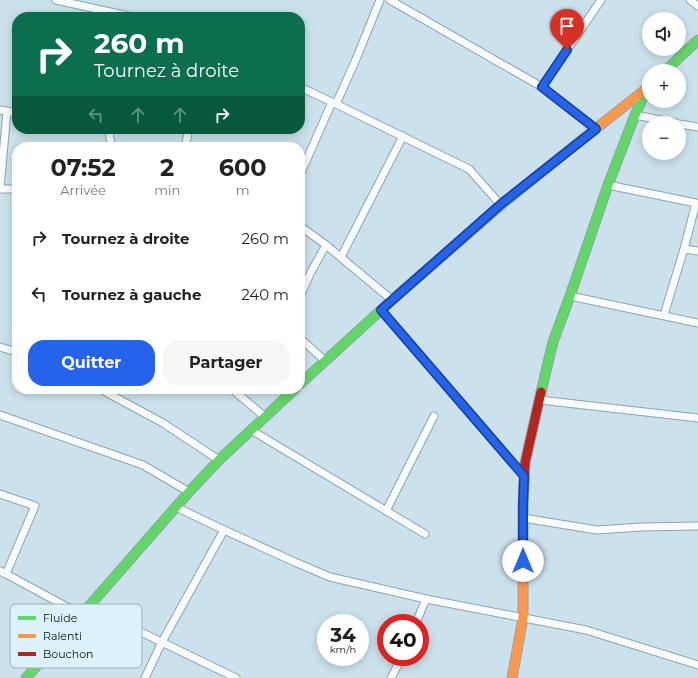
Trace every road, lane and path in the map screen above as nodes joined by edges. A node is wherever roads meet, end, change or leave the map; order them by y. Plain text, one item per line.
1 (56, 0) edge
2 (380, 0) edge
3 (390, 0) edge
4 (601, 0) edge
5 (690, 0) edge
6 (698, 6) edge
7 (110, 12) edge
8 (698, 40) edge
9 (672, 64) edge
10 (542, 87) junction
11 (305, 89) edge
12 (642, 91) edge
13 (642, 99) edge
14 (334, 103) junction
15 (3, 111) edge
16 (635, 115) junction
17 (642, 116) edge
18 (686, 125) edge
19 (698, 128) edge
20 (596, 129) junction
21 (403, 136) junction
22 (305, 164) edge
23 (608, 186) junction
24 (0, 189) edge
25 (12, 189) edge
26 (501, 204) junction
27 (305, 230) edge
28 (326, 245) junction
29 (684, 249) junction
30 (698, 251) edge
31 (341, 257) junction
32 (305, 285) edge
33 (570, 296) junction
34 (392, 300) junction
35 (381, 310) junction
36 (664, 315) junction
37 (698, 323) edge
38 (305, 342) edge
39 (0, 347) edge
40 (12, 351) edge
41 (325, 360) junction
42 (305, 379) edge
43 (109, 394) edge
44 (238, 394) edge
45 (290, 394) edge
46 (540, 400) junction
47 (0, 415) edge
48 (434, 416) dead end
49 (265, 417) junction
50 (698, 418) edge
51 (251, 430) junction
52 (219, 460) junction
53 (524, 476) junction
54 (189, 492) junction
55 (0, 494) edge
56 (176, 507) junction
57 (386, 511) junction
58 (523, 518) junction
59 (698, 526) edge
60 (224, 530) junction
61 (425, 534) dead end
62 (3, 572) edge
63 (426, 599) junction
64 (62, 604) edge
65 (92, 604) edge
66 (420, 614) edge
67 (522, 618) junction
68 (142, 632) edge
69 (162, 642) junction
70 (698, 665) edge
71 (397, 666) edge
72 (35, 668) edge
73 (26, 678) edge
74 (145, 678) edge
75 (236, 678) edge
76 (391, 678) edge
77 (512, 678) edge

1 - 7 street
2 - 14 street
3 - 10 street
4 - 10 street
5 - 6 street
8 - 9 street
10 - 20 street
11 - 14 street
12 - 20 street
13 - 16 street
14 - 21 street
14 - 22 street
15 - 24 street
16 - 17 street
16 - 23 street
18 - 19 street
20 - 26 street
21 - 26 street
21 - 31 street
23 - 29 street
23 - 33 street
24 - 25 street
26 - 34 street
27 - 28 street
28 - 31 street
28 - 32 street
29 - 30 street
29 - 36 street
31 - 34 street
33 - 36 street
33 - 46 street
34 - 35 street
35 - 41 street
35 - 53 street
36 - 37 street
38 - 41 street
39 - 40 street
41 - 42 street
43 - 52 street
44 - 49 street
45 - 49 street
46 - 50 street
46 - 53 street
47 - 54 street
48 - 57 street
49 - 51 street
51 - 52 street
51 - 57 street
52 - 54 street
53 - 58 street
54 - 56 street
55 - 62 street
56 - 60 street
56 - 65 street
57 - 61 street
58 - 59 street
58 - 67 street
60 - 63 street
60 - 69 street
62 - 64 street
63 - 66 street
63 - 67 street
67 - 70 street
67 - 77 street
68 - 69 street
69 - 74 street
69 - 75 street
71 - 76 street
72 - 73 street

